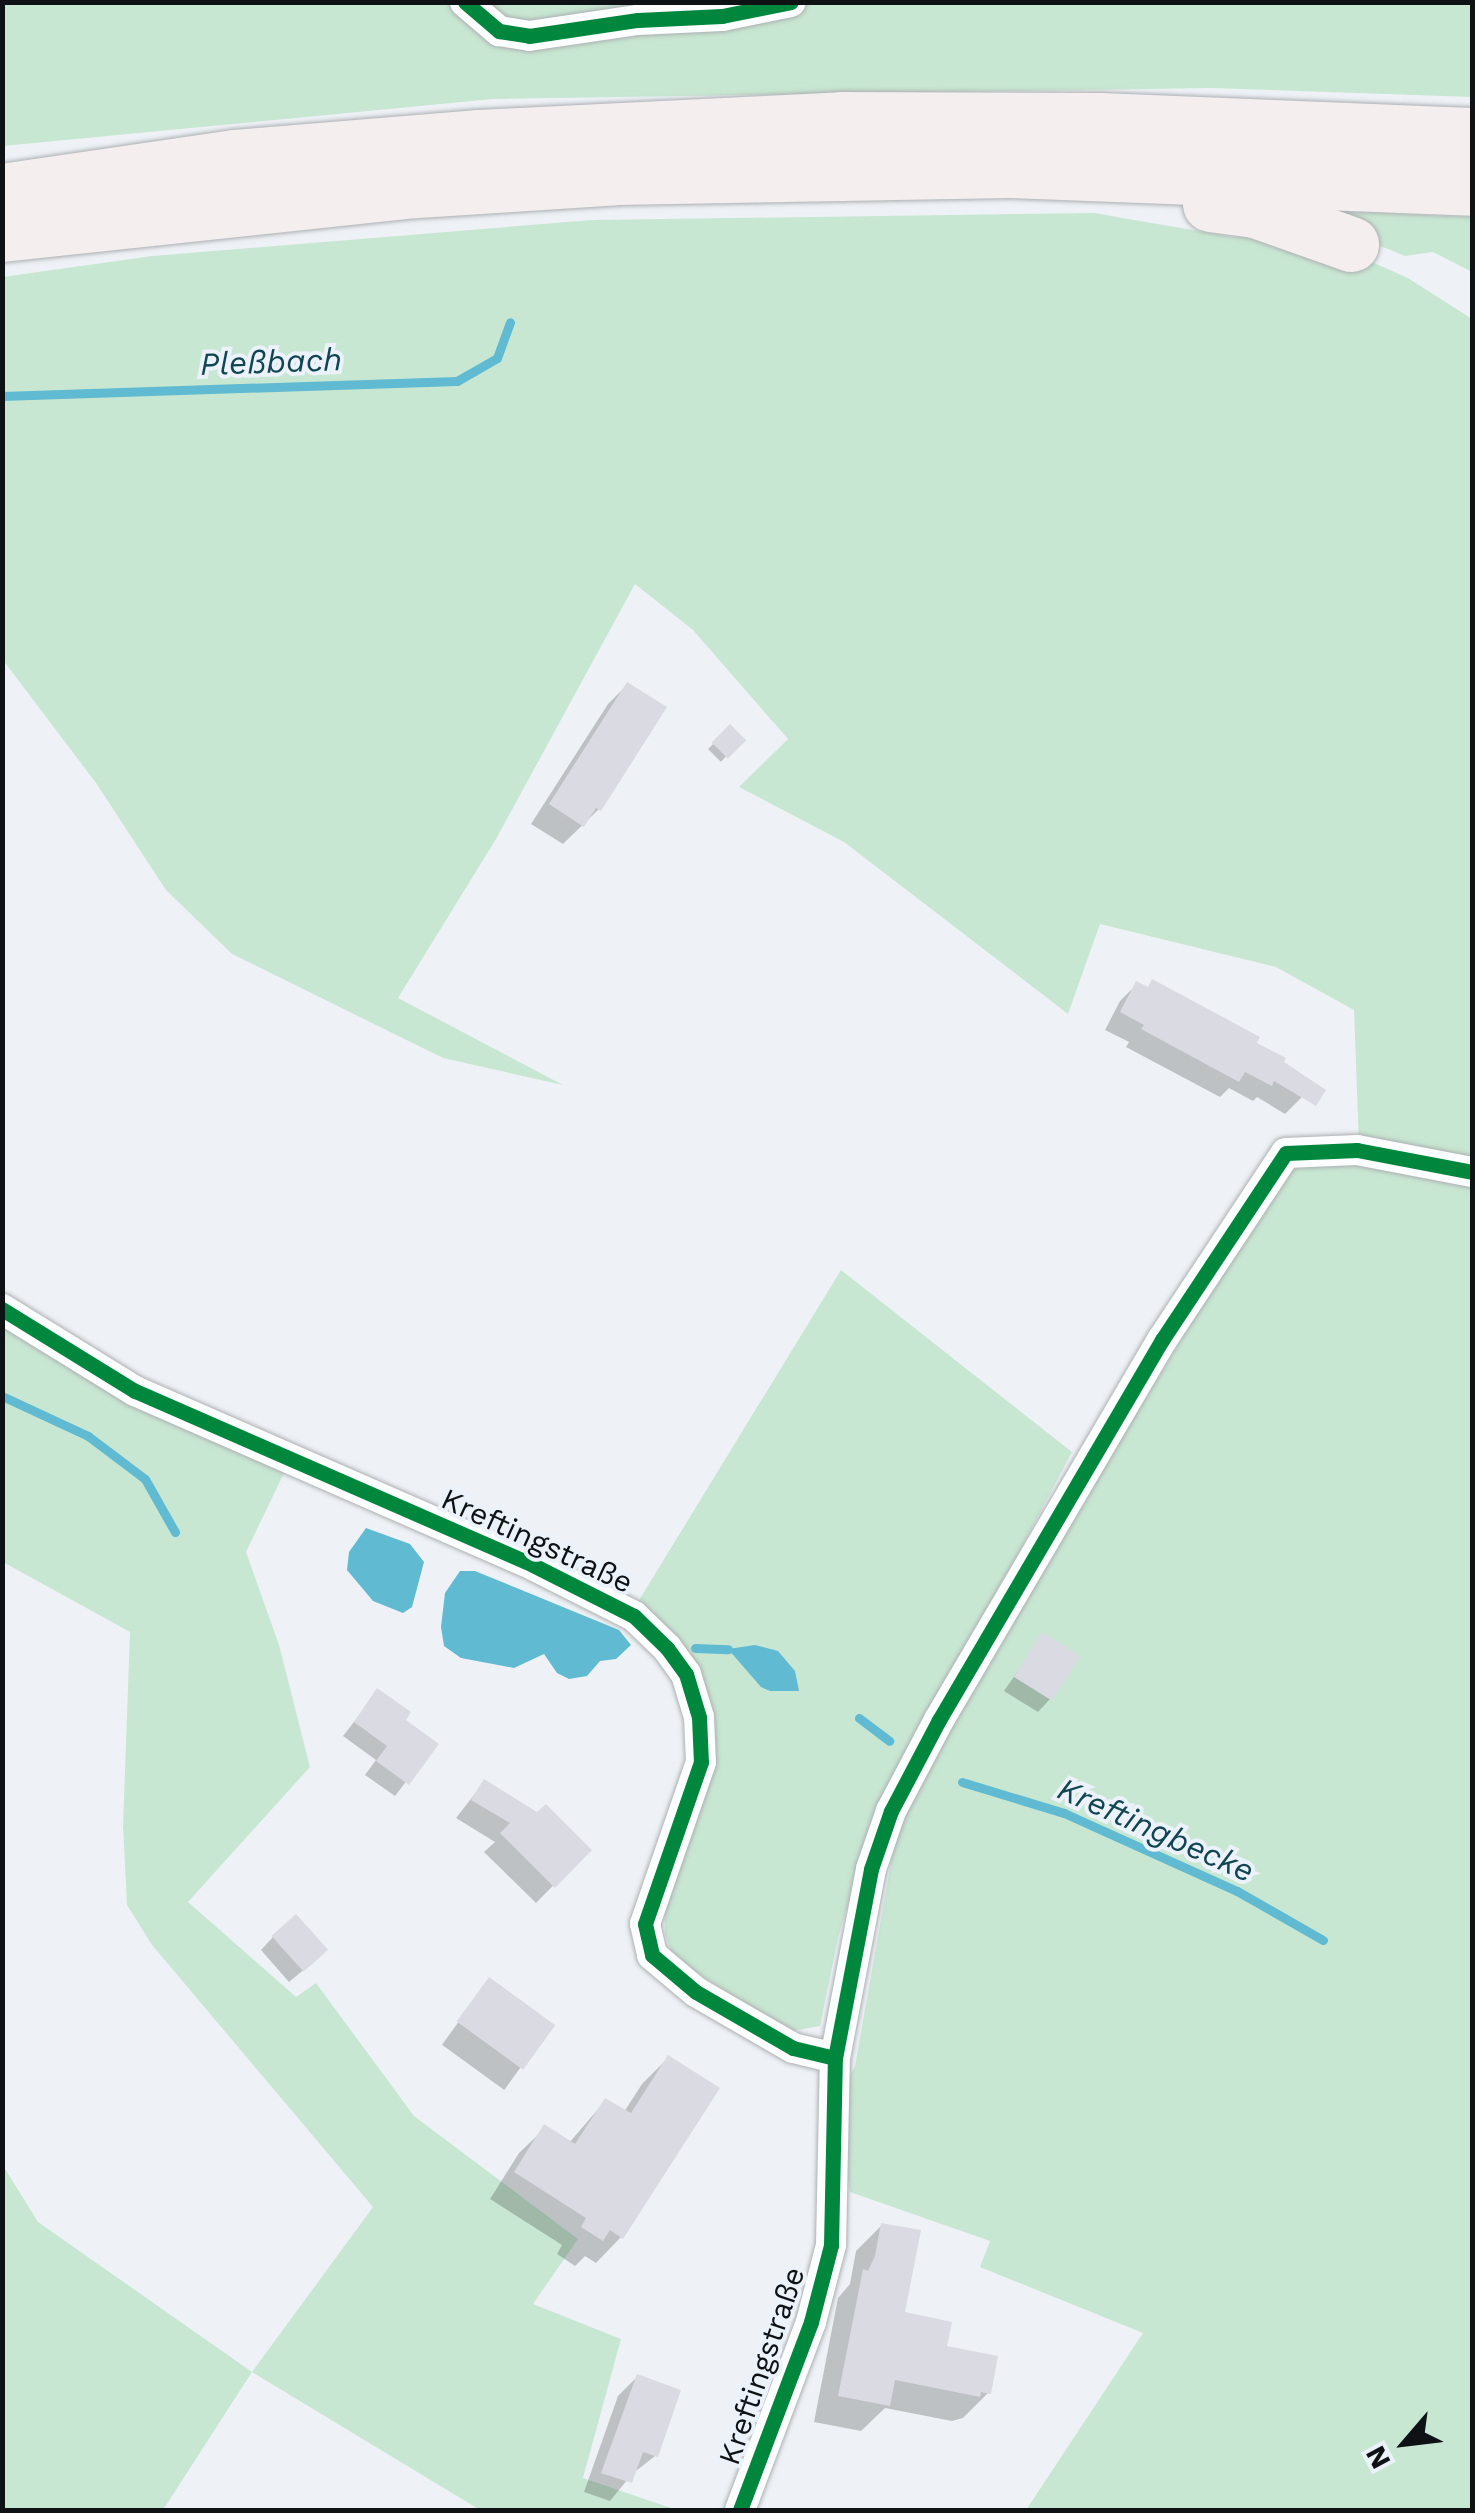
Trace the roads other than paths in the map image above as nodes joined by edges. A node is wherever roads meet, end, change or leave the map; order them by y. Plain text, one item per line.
1 (464, 2) edge
2 (792, 2) edge
3 (1472, 135) edge
4 (1010, 170) junction
5 (1472, 188) edge
6 (2, 191) edge
7 (2, 234) edge
8 (1351, 244) dead end
9 (1472, 1172) edge
10 (2, 1310) edge
11 (835, 2058) junction
12 (740, 2510) edge

1 - 2 street
3 - 6 highway
4 - 5 highway
4 - 7 highway
4 - 8 highway
9 - 11 street, Kreftingstraße
10 - 11 street, Kreftingstraße
11 - 12 street, Kreftingstraße

